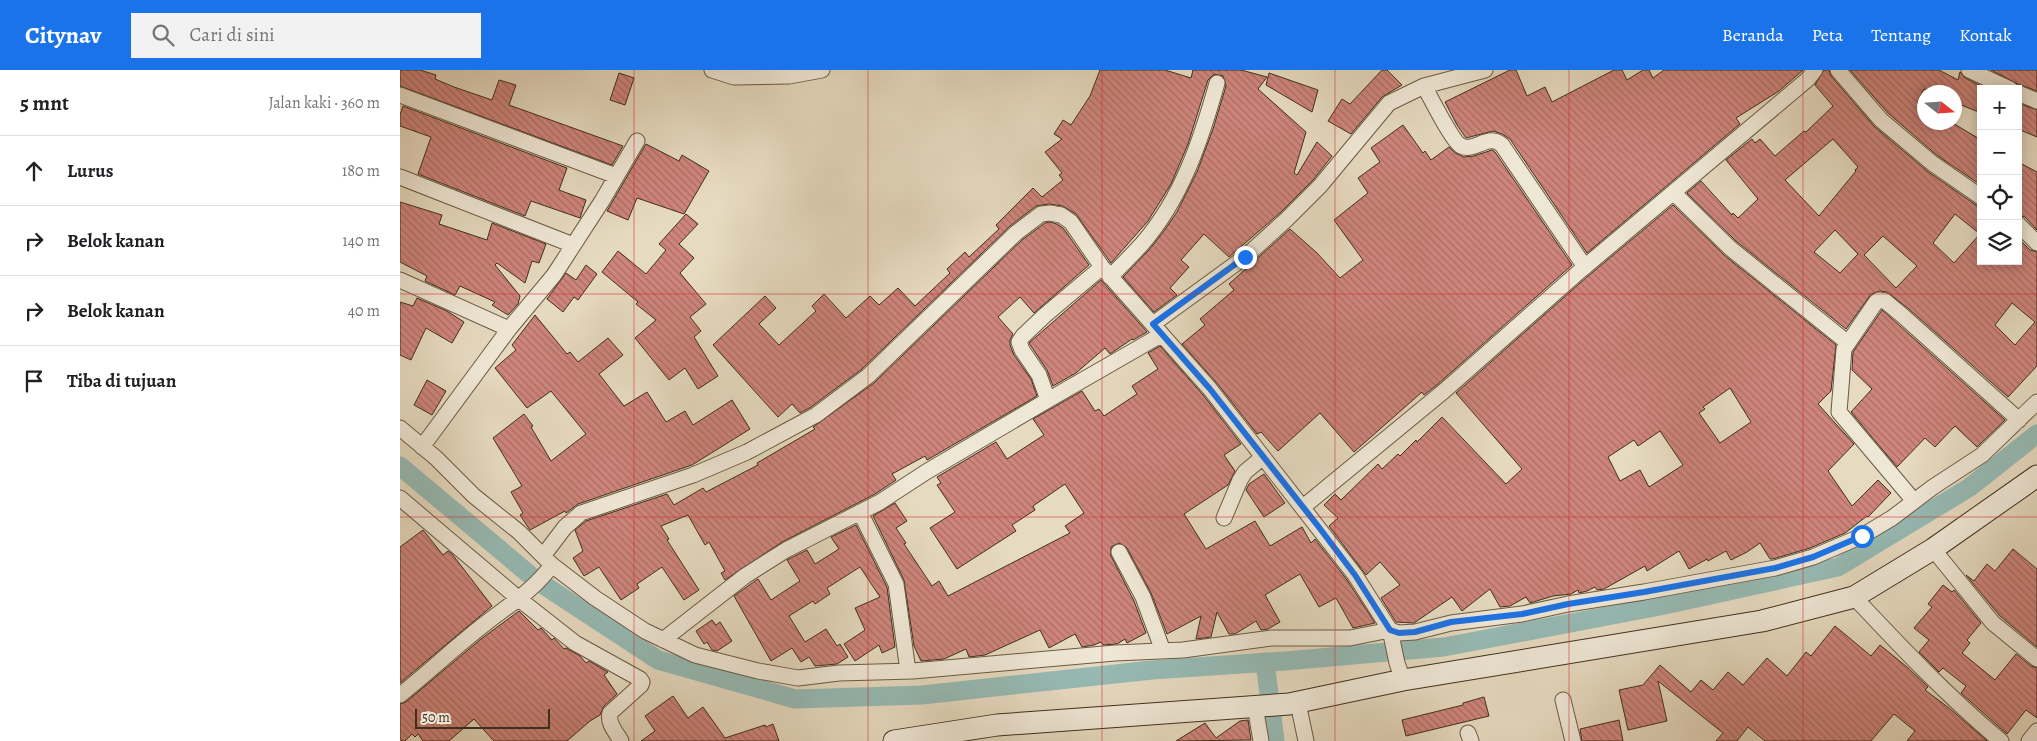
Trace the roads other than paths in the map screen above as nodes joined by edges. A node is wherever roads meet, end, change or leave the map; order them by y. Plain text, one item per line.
1 (712, 70) edge
2 (822, 70) edge
3 (1485, 70) edge
4 (1815, 70) edge
5 (1838, 70) edge
6 (1969, 70) edge
7 (1217, 83) dead end
8 (2001, 85) edge
9 (1424, 86) junction
10 (400, 95) edge
11 (2022, 95) edge
12 (2037, 101) edge
13 (637, 141) dead end
14 (616, 176) junction
15 (400, 177) edge
16 (1674, 193) junction
17 (1977, 194) edge
18 (2022, 228) edge
19 (2037, 243) edge
20 (573, 245) junction
21 (1585, 267) junction
22 (1106, 272) junction
23 (400, 280) edge
24 (509, 329) junction
25 (1157, 329) junction
26 (1848, 343) junction
27 (1048, 400) junction
28 (2037, 402) edge
29 (2019, 420) junction
30 (400, 428) edge
31 (422, 447) junction
32 (1263, 457) junction
33 (2037, 476) edge
34 (400, 498) edge
35 (1914, 501) junction
36 (1303, 507) junction
37 (860, 512) junction
38 (1224, 518) dead end
39 (1933, 548) junction
40 (1120, 552) dead end
41 (546, 566) junction
42 (522, 596) junction
43 (1854, 597) junction
44 (1392, 634) junction
45 (664, 640) junction
46 (1163, 651) junction
47 (2037, 659) edge
48 (908, 671) junction
49 (1400, 672) junction
50 (400, 695) edge
51 (1563, 700) dead end
52 (1294, 704) junction
53 (1258, 706) junction
54 (2037, 730) edge
55 (621, 741) edge
56 (899, 741) edge
57 (1261, 741) edge
58 (1306, 741) edge
59 (1573, 741) edge
60 (2001, 741) edge
61 (2029, 741) edge

1 - 2 street
3 - 9 street
4 - 16 street
5 - 17 street
6 - 8 street
7 - 22 street
9 - 21 street
9 - 25 street
10 - 14 street
11 - 12 street
13 - 14 street
14 - 20 street
15 - 20 street
16 - 21 street
16 - 26 street
18 - 19 street
20 - 24 street
21 - 36 street
22 - 25 street
22 - 27 street
22 - 41 street
23 - 24 street
24 - 31 street
25 - 27 street
25 - 32 street
26 - 29 street
26 - 35 street
27 - 37 street
28 - 29 street
29 - 35 street
30 - 31 street
31 - 41 street
32 - 36 street
32 - 38 street
33 - 39 main road
34 - 42 street
35 - 44 street
36 - 44 street
37 - 45 street
37 - 48 street
39 - 43 main road
39 - 47 street
40 - 46 street
41 - 42 street
41 - 45 street
42 - 50 street
42 - 55 street
43 - 49 main road
43 - 60 street
44 - 46 street
44 - 49 street
45 - 48 street
46 - 48 street
49 - 52 main road
51 - 59 street
52 - 53 main road
52 - 58 street
53 - 56 main road
53 - 57 street
54 - 61 street

